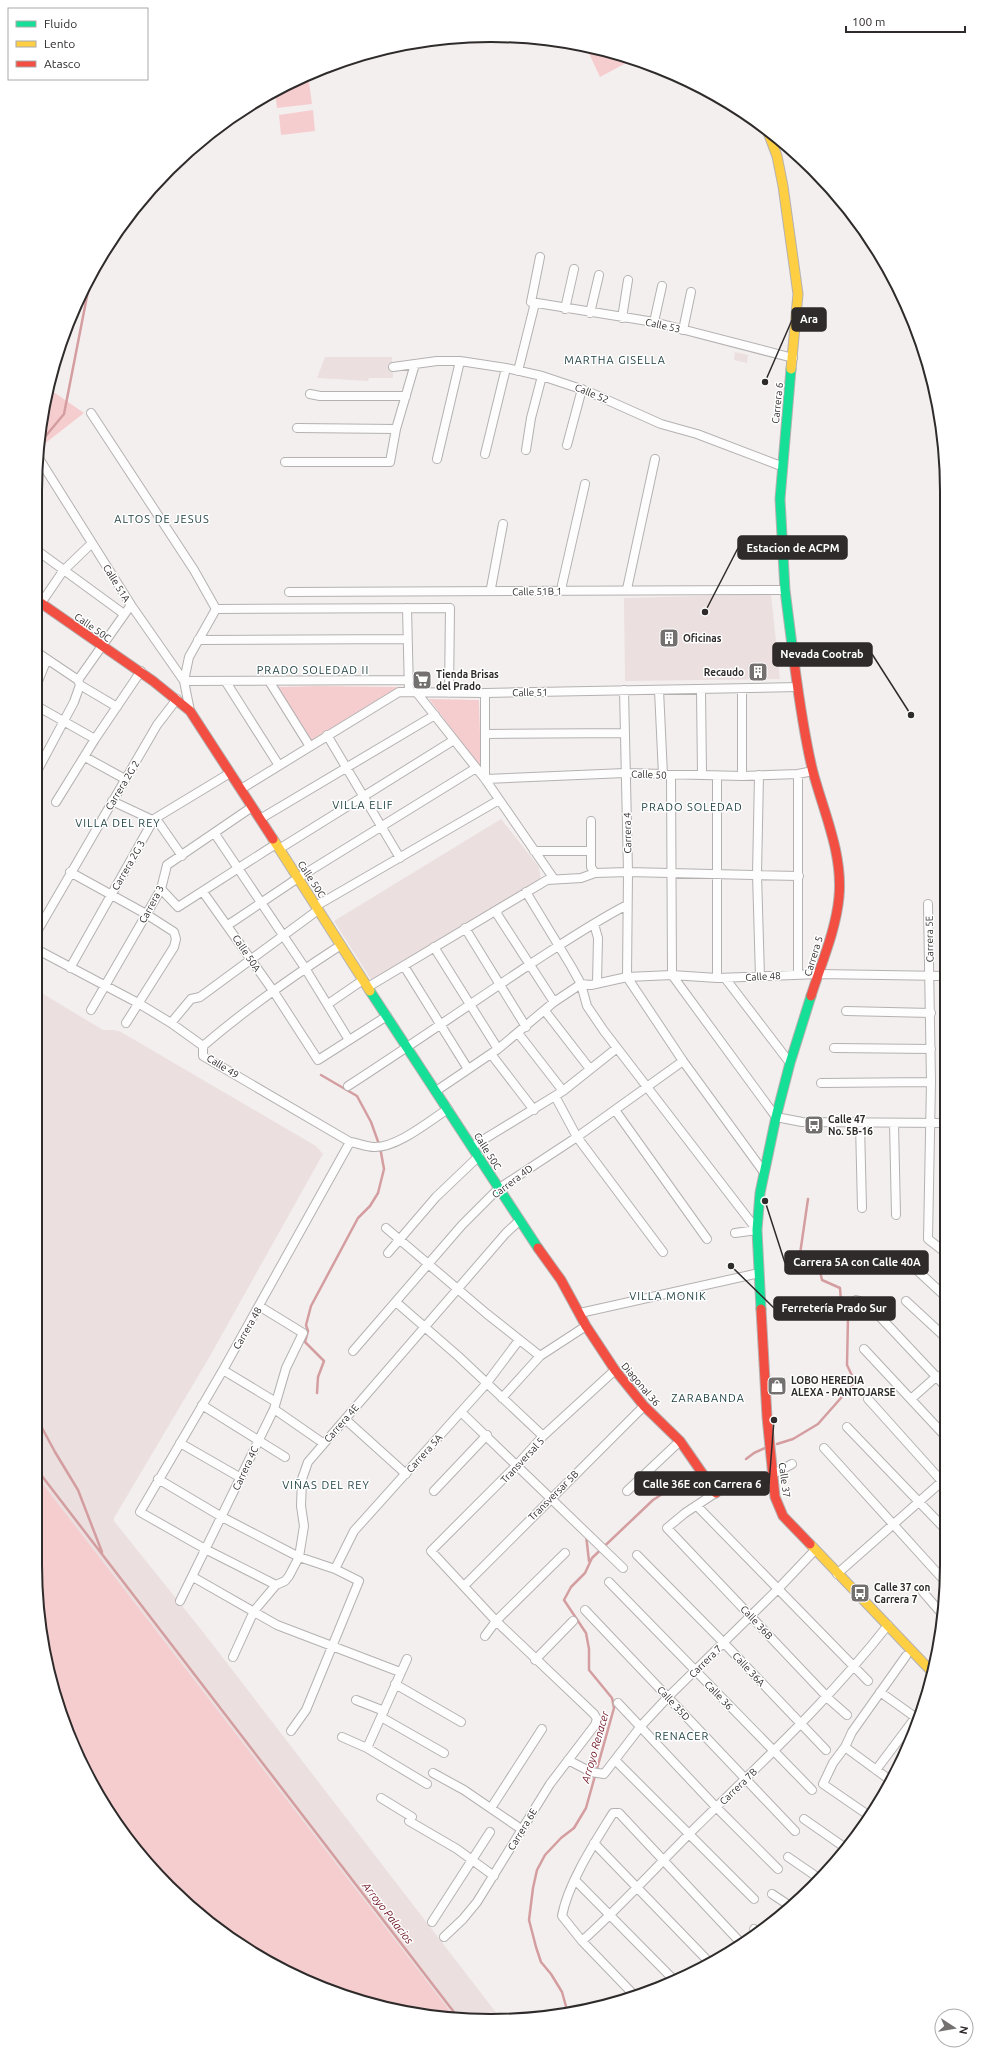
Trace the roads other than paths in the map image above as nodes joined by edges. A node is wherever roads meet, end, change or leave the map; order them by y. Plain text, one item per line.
1 (772, 141) edge
2 (540, 257) dead end
3 (574, 269) dead end
4 (599, 275) dead end
5 (628, 280) dead end
6 (662, 286) dead end
7 (691, 292) dead end
8 (533, 303) junction
9 (566, 309) junction
10 (590, 313) junction
11 (622, 318) junction
12 (654, 322) junction
13 (683, 330) junction
14 (793, 358) junction
15 (460, 361) junction
16 (415, 364) junction
17 (393, 367) dead end
18 (506, 368) junction
19 (518, 371) junction
20 (542, 376) junction
21 (582, 389) junction
22 (310, 394) dead end
23 (406, 396) junction
24 (91, 413) dead end
25 (297, 428) dead end
26 (396, 429) junction
27 (567, 445) dead end
28 (526, 450) dead end
29 (485, 454) dead end
30 (437, 459) dead end
31 (655, 459) dead end
32 (285, 462) dead end
33 (43, 465) edge
34 (782, 466) junction
35 (585, 484) dead end
36 (503, 524) dead end
37 (92, 543) junction
38 (42, 554) edge
39 (63, 571) junction
40 (562, 585) dead end
41 (491, 588) dead end
42 (627, 589) junction
43 (785, 590) junction
44 (289, 592) dead end
45 (42, 595) edge
46 (42, 605) edge
47 (131, 605) junction
48 (407, 608) junction
49 (216, 609) junction
50 (124, 614) junction
51 (407, 639) junction
52 (198, 640) junction
53 (102, 647) junction
54 (42, 656) edge
55 (47, 659) junction
56 (141, 671) junction
57 (42, 672) edge
58 (409, 680) junction
59 (184, 681) junction
60 (269, 681) junction
61 (79, 682) junction
62 (226, 682) junction
63 (798, 687) junction
64 (742, 689) junction
65 (624, 690) junction
66 (659, 690) junction
67 (701, 690) junction
68 (413, 692) junction
69 (449, 693) junction
70 (485, 693) junction
71 (177, 699) junction
72 (116, 707) junction
73 (42, 709) edge
74 (190, 710) junction
75 (435, 715) junction
76 (63, 720) junction
77 (624, 732) junction
78 (485, 734) junction
79 (327, 735) junction
80 (95, 739) junction
81 (454, 740) junction
82 (309, 746) junction
83 (85, 757) junction
84 (42, 761) edge
85 (278, 764) junction
86 (347, 768) junction
87 (476, 768) junction
88 (813, 771) junction
89 (230, 772) junction
90 (625, 773) junction
91 (702, 774) junction
92 (798, 774) junction
93 (667, 775) junction
94 (759, 775) junction
95 (717, 776) junction
96 (742, 776) junction
97 (125, 779) junction
98 (485, 779) junction
99 (241, 789) junction
100 (363, 796) junction
101 (499, 800) junction
102 (112, 801) junction
103 (56, 802) dead end
104 (252, 807) junction
105 (154, 819) junction
106 (260, 819) junction
107 (591, 820) dead end
108 (381, 827) junction
109 (215, 834) junction
110 (278, 846) junction
111 (534, 851) junction
112 (591, 851) junction
113 (182, 856) junction
114 (400, 858) junction
115 (238, 870) junction
116 (70, 872) junction
117 (628, 872) junction
118 (595, 873) junction
119 (671, 874) junction
120 (717, 874) junction
121 (757, 874) junction
122 (799, 876) junction
123 (298, 878) junction
124 (554, 879) junction
125 (161, 889) junction
126 (203, 892) junction
127 (526, 892) junction
128 (111, 894) junction
129 (261, 902) junction
130 (627, 904) junction
131 (928, 904) dead end
132 (317, 908) junction
133 (498, 910) junction
134 (146, 914) junction
135 (42, 922) edge
136 (594, 924) junction
137 (228, 925) junction
138 (465, 928) junction
139 (283, 936) junction
140 (342, 945) junction
141 (559, 946) junction
142 (434, 947) junction
143 (42, 952) edge
144 (250, 960) junction
145 (529, 965) junction
146 (404, 966) junction
147 (70, 968) junction
148 (305, 968) junction
149 (798, 974) junction
150 (819, 974) junction
151 (672, 975) junction
152 (930, 976) junction
153 (940, 976) edge
154 (627, 977) junction
155 (760, 977) junction
156 (721, 978) junction
157 (597, 983) junction
158 (366, 984) junction
159 (498, 984) junction
160 (581, 984) junction
161 (105, 986) junction
162 (274, 992) junction
163 (554, 1002) junction
164 (138, 1003) junction
165 (328, 1004) junction
166 (470, 1004) junction
167 (91, 1010) dead end
168 (545, 1011) junction
169 (846, 1011) dead end
170 (931, 1013) junction
171 (386, 1016) junction
172 (126, 1023) dead end
173 (171, 1023) junction
174 (440, 1025) junction
175 (526, 1027) junction
176 (518, 1033) junction
177 (349, 1040) junction
178 (203, 1046) junction
179 (407, 1048) junction
180 (617, 1048) junction
181 (834, 1048) dead end
182 (498, 1049) junction
183 (931, 1049) junction
184 (491, 1054) junction
185 (683, 1061) junction
186 (790, 1063) junction
187 (468, 1069) junction
188 (590, 1069) junction
189 (931, 1082) junction
190 (821, 1083) dead end
191 (348, 1086) dead end
192 (646, 1086) junction
193 (436, 1091) junction
194 (563, 1091) junction
195 (555, 1096) junction
196 (448, 1109) junction
197 (534, 1110) junction
198 (615, 1110) junction
199 (776, 1116) junction
200 (894, 1123) junction
201 (930, 1123) junction
202 (940, 1123) edge
203 (860, 1124) junction
204 (578, 1137) junction
205 (350, 1142) junction
206 (473, 1146) junction
207 (479, 1156) junction
208 (763, 1171) junction
209 (498, 1189) junction
210 (862, 1208) dead end
211 (896, 1215) dead end
212 (519, 1221) junction
213 (386, 1228) dead end
214 (757, 1230) junction
215 (735, 1234) dead end
216 (398, 1239) junction
217 (707, 1239) dead end
218 (940, 1248) edge
219 (663, 1252) dead end
220 (388, 1253) dead end
221 (908, 1262) dead end
222 (429, 1264) junction
223 (759, 1273) junction
224 (561, 1280) joint
225 (458, 1290) junction
226 (940, 1291) edge
227 (856, 1300) dead end
228 (906, 1301) dead end
229 (396, 1302) junction
230 (259, 1306) junction
231 (580, 1313) junction
232 (586, 1326) junction
233 (424, 1328) junction
234 (940, 1332) edge
235 (519, 1340) junction
236 (864, 1349) dead end
237 (353, 1351) dead end
238 (540, 1356) junction
239 (223, 1370) junction
240 (615, 1370) junction
241 (936, 1376) junction
242 (940, 1380) edge
243 (486, 1384) junction
244 (502, 1398) junction
245 (868, 1399) dead end
246 (911, 1399) junction
247 (202, 1405) junction
248 (275, 1405) junction
249 (644, 1406) junction
250 (461, 1412) junction
251 (344, 1418) junction
252 (847, 1427) dead end
253 (940, 1430) edge
254 (487, 1435) junction
255 (543, 1436) junction
256 (258, 1440) junction
257 (680, 1441) junction
258 (180, 1443) junction
259 (323, 1444) junction
260 (824, 1448) dead end
261 (285, 1457) dead end
262 (792, 1464) dead end
263 (516, 1466) junction
264 (406, 1474) junction
265 (772, 1476) junction
266 (940, 1477) edge
267 (241, 1478) junction
268 (158, 1479) junction
269 (940, 1486) edge
270 (434, 1491) dead end
271 (627, 1491) dead end
272 (716, 1493) junction
273 (550, 1499) junction
274 (918, 1502) junction
275 (697, 1506) junction
276 (222, 1517) junction
277 (940, 1524) edge
278 (893, 1525) junction
279 (207, 1550) junction
280 (814, 1550) junction
281 (565, 1553) dead end
282 (638, 1555) dead end
283 (299, 1557) junction
284 (622, 1568) dead end
285 (335, 1569) junction
286 (837, 1574) junction
287 (940, 1576) edge
288 (194, 1577) junction
289 (609, 1582) dead end
290 (276, 1585) junction
291 (464, 1586) junction
292 (777, 1590) junction
293 (923, 1592) dead end
294 (180, 1601) dead end
295 (938, 1609) edge
296 (585, 1610) dead end
297 (254, 1611) junction
298 (751, 1615) junction
299 (496, 1621) junction
300 (573, 1621) dead end
301 (888, 1625) junction
302 (485, 1636) dead end
303 (723, 1642) junction
304 (332, 1646) junction
305 (906, 1656) dead end
306 (234, 1657) dead end
307 (407, 1659) dead end
308 (535, 1660) junction
309 (854, 1668) junction
310 (928, 1668) edge
311 (695, 1670) junction
312 (400, 1672) junction
313 (868, 1680) dead end
314 (395, 1684) junction
315 (880, 1692) junction
316 (668, 1697) junction
317 (827, 1697) junction
318 (356, 1700) dead end
319 (618, 1703) dead end
320 (382, 1714) junction
321 (847, 1715) dead end
322 (914, 1716) edge
323 (461, 1722) dead end
324 (911, 1722) edge
325 (801, 1724) junction
326 (641, 1726) junction
327 (542, 1729) dead end
328 (291, 1731) dead end
329 (342, 1737) dead end
330 (845, 1747) junction
331 (367, 1748) junction
332 (826, 1750) dead end
333 (773, 1751) junction
334 (444, 1753) dead end
335 (568, 1760) junction
336 (615, 1760) junction
337 (876, 1770) junction
338 (433, 1773) dead end
339 (887, 1778) edge
340 (745, 1779) junction
341 (427, 1784) dead end
342 (812, 1790) dead end
343 (381, 1798) dead end
344 (716, 1807) junction
345 (492, 1808) junction
346 (865, 1812) edge
347 (804, 1819) dead end
348 (521, 1829) junction
349 (795, 1831) dead end
350 (490, 1832) dead end
351 (690, 1833) junction
352 (594, 1843) junction
353 (841, 1845) edge
354 (788, 1857) dead end
355 (472, 1859) junction
356 (664, 1860) junction
357 (778, 1869) dead end
358 (815, 1875) edge
359 (494, 1876) junction
360 (575, 1880) junction
361 (636, 1888) junction
362 (772, 1894) dead end
363 (754, 1899) dead end
364 (786, 1904) edge
365 (610, 1915) junction
366 (432, 1922) dead end
367 (444, 1937) dead end
368 (738, 1940) edge
369 (582, 1941) junction
370 (706, 1959) edge
371 (671, 1977) edge
372 (631, 1991) edge

1 - 14 main road, Carrera 6
2 - 8 street
3 - 9 street
4 - 10 street
5 - 11 street
6 - 12 street
7 - 13 street
8 - 9 street, Calle 53
8 - 19 street
9 - 10 street, Calle 53
10 - 11 street, Calle 53
11 - 12 street, Calle 53
12 - 13 street, Calle 53
13 - 14 street, Calle 53
14 - 34 main road, Carrera 6
15 - 16 street, Calle 52
15 - 18 street, Calle 52
15 - 30 street
16 - 17 street, Calle 52
16 - 23 street
18 - 19 street, Calle 52
18 - 29 street
19 - 20 street, Calle 52
20 - 21 street, Calle 52
20 - 28 street
21 - 27 street
21 - 34 street, Calle 52
22 - 23 street
23 - 26 street
24 - 49 street
25 - 26 street
26 - 32 street
31 - 42 street
33 - 37 street, Calle 51A
34 - 43 main road, Carrera 6
35 - 40 street
36 - 41 street
37 - 39 street
37 - 47 street, Calle 51A
38 - 39 street
39 - 45 street
39 - 50 street
42 - 43 street, Calle 51B 1
42 - 44 street, Calle 51B 1
43 - 63 main road, Carrera 6
46 - 53 main road, Calle 50C
47 - 50 street
47 - 59 street, Calle 51A
48 - 49 street
48 - 51 street
48 - 69 street
49 - 52 street
50 - 53 street
51 - 52 street
51 - 58 street
52 - 59 street
53 - 56 main road, Calle 50C
53 - 61 street
54 - 55 street
55 - 57 street
55 - 61 street
56 - 71 main road, Calle 50C
56 - 72 street
58 - 60 street
58 - 68 street
59 - 62 street
59 - 74 street, Calle 51A
60 - 62 street
60 - 82 street
61 - 72 street
61 - 76 street
62 - 85 street
63 - 64 street, Calle 51
63 - 88 main road, Carrera 5
64 - 67 street, Calle 51
64 - 96 street
65 - 66 street, Calle 51
65 - 70 street, Calle 51
65 - 77 street, Carrera 4
66 - 67 street, Calle 51
66 - 93 street
67 - 91 street
68 - 69 street, Calle 51
68 - 75 street
68 - 79 street, Calle 51
69 - 70 street, Calle 51
70 - 78 street
71 - 74 main road, Calle 50C
71 - 97 street, Carrera 2G 2
72 - 80 street
73 - 76 street
74 - 89 main road, Calle 50C
75 - 81 street
75 - 86 street
76 - 80 street
76 - 84 street
77 - 78 street
77 - 90 street, Carrera 4
78 - 98 street
79 - 82 street, Calle 51
79 - 86 street
80 - 83 street
81 - 87 street
81 - 100 street
82 - 85 street, Calle 51
83 - 97 street
83 - 103 street
85 - 99 street, Calle 51
86 - 100 street
86 - 106 street
87 - 98 street
87 - 108 street
88 - 92 street, Calle 50
88 - 150 main road, Carrera 5
89 - 99 main road, Calle 50C
89 - 105 street, Carrera 2G 3
90 - 93 street, Calle 50
90 - 98 street, Calle 50
90 - 117 street, Carrera 4
91 - 93 street, Calle 50
91 - 95 street, Calle 50
92 - 94 street, Calle 50
92 - 122 street, Carrera 5
93 - 119 street
94 - 96 street, Calle 50
94 - 121 street
95 - 96 street, Calle 50
95 - 120 street
97 - 102 street, Carrera 2G 2
98 - 101 street
99 - 104 main road, Calle 50C
100 - 108 street
100 - 110 street
101 - 111 street
101 - 114 street
102 - 105 street
102 - 116 street, Carrera 2G 2
104 - 106 main road, Calle 50C
104 - 109 street, Carrera 3
105 - 113 street
105 - 128 street, Carrera 2G 3
106 - 110 main road, Calle 50C
107 - 112 street
108 - 114 street
108 - 123 street
109 - 113 street, Carrera 3
109 - 115 street
110 - 115 street
110 - 123 main road, Calle 50C
111 - 112 street
111 - 124 street
112 - 118 street
113 - 125 street, Carrera 3
114 - 132 street
115 - 126 street
115 - 129 street
116 - 128 street
116 - 135 street, Carrera 2G 2
117 - 118 street
117 - 119 street
117 - 130 street, Carrera 4
118 - 124 street
119 - 120 street
119 - 151 street
120 - 121 street
120 - 156 street
121 - 122 street
121 - 155 street
122 - 149 street, Carrera 5
123 - 129 street
123 - 132 main road, Calle 50C
124 - 127 street
125 - 126 street
125 - 134 street, Carrera 3
126 - 137 street, Calle 50A
127 - 133 street
127 - 141 street
128 - 134 street
128 - 147 street, Carrera 2G 3
129 - 137 street
129 - 139 street
130 - 136 street
130 - 154 street, Carrera 4
131 - 152 street, Carrera 5E
132 - 139 street
132 - 140 main road, Calle 50C
133 - 138 street
133 - 145 street
134 - 161 street, Carrera 3
134 - 164 street
136 - 141 street
136 - 157 street
137 - 144 street, Calle 50A
138 - 142 street
138 - 159 street
139 - 144 street
139 - 148 street
140 - 148 street
140 - 158 main road, Calle 50C
141 - 145 street
141 - 160 street
142 - 146 street
142 - 166 street
143 - 147 street, Calle 49
144 - 162 street, Calle 50A
144 - 173 street
145 - 159 street
145 - 163 street
146 - 158 street
146 - 174 street
147 - 161 street, Calle 49
148 - 162 street
148 - 165 street
149 - 150 street, Calle 48
149 - 155 street, Calle 48
150 - 152 street, Calle 48
150 - 186 main road, Carrera 5
151 - 154 street, Calle 48
151 - 156 street, Calle 48
151 - 199 street
152 - 153 street, Calle 48
152 - 170 street, Carrera 5E
154 - 157 street, Calle 48
154 - 185 street
155 - 156 street, Calle 48
156 - 186 street
157 - 160 street, Calle 48
158 - 165 street
158 - 171 main road, Calle 50C
159 - 166 street
159 - 175 street
160 - 163 street
160 - 180 street
161 - 164 street, Calle 49
161 - 167 street, Carrera 3
162 - 177 street, Calle 50A
162 - 178 street
163 - 168 street
164 - 172 street
164 - 173 street, Calle 49
165 - 177 street
166 - 174 street
166 - 182 street
168 - 175 street
168 - 188 street
169 - 170 street
170 - 183 street, Carrera 5E
171 - 177 street
171 - 179 main road, Calle 50C
173 - 178 street, Calle 49
174 - 179 street
174 - 187 street
175 - 176 street
176 - 182 street
176 - 194 street
178 - 205 street, Calle 49
179 - 191 street
179 - 193 main road, Calle 50C
180 - 188 street
180 - 192 street
181 - 183 street
182 - 184 street
183 - 189 street, Carrera 5E
184 - 187 street
184 - 197 street
185 - 192 street, Carrera 4D
185 - 208 street
186 - 199 main road, Carrera 5
187 - 193 street
188 - 194 street
189 - 190 street
189 - 201 street, Carrera 5E
192 - 198 street, Carrera 4D
192 - 214 street
193 - 196 main road, Calle 50C
194 - 195 street
195 - 197 street
195 - 204 street
196 - 205 street, Calle 49
196 - 206 main road, Calle 50C
197 - 206 street
198 - 204 street, Carrera 4D
198 - 217 street
199 - 203 street
199 - 208 main road, Carrera 5
200 - 201 street
200 - 203 street
200 - 211 street
201 - 202 street
201 - 218 street, Carrera 5E
203 - 210 street
204 - 209 street, Carrera 4D
204 - 219 street
205 - 230 street, Carrera 48
206 - 207 main road, Calle 50C
207 - 209 main road, Calle 50C
207 - 216 street
208 - 214 main road, Carrera 5
209 - 212 main road, Calle 50C
209 - 222 street, Carrera 4D
212 - 224 main road, Calle 50C
212 - 225 street, Carrera 4E
213 - 216 street
214 - 215 street
214 - 223 main road, Calle 37
216 - 220 street
216 - 222 street
221 - 226 street
222 - 225 street
222 - 229 street, Carrera 4D
223 - 231 street
223 - 265 main road, Calle 37
224 - 231 main road, Diagonal 36
225 - 233 street, Carrera 4E
225 - 235 street
227 - 241 street
228 - 234 street
229 - 233 street
229 - 237 street, Carrera 4D
230 - 239 street, Carrera 48
230 - 248 street, Carrera 4C
231 - 232 main road, Diagonal 36
232 - 238 street
232 - 240 main road, Diagonal 36
233 - 243 street
233 - 251 street, Carrera 4E
235 - 238 street
235 - 243 street, Carrera 5A
236 - 246 street
238 - 244 street
239 - 247 street, Carrera 48
239 - 248 street
240 - 249 main road, Diagonal 36
240 - 255 street, Transversal 5
241 - 242 street
241 - 246 street
243 - 244 street
243 - 250 street, Carrera 5A
244 - 255 street
245 - 266 street
246 - 253 street
247 - 256 street
247 - 258 street, Carrera 48
248 - 256 street, Carrera 4C
248 - 259 street
249 - 257 main road, Diagonal 36
249 - 273 street, Transversar 5B
250 - 254 street
250 - 264 street, Carrera 5A
251 - 259 street, Carrera 4E
251 - 264 street
252 - 274 street
254 - 263 street
254 - 270 street
255 - 263 street, Transversal 5
256 - 261 street
256 - 267 street, Carrera 4C
257 - 271 street
257 - 272 main road, Diagonal 36
258 - 267 street
258 - 268 street, Carrera 48
259 - 283 street, Carrera 4E
260 - 278 street
262 - 265 street
263 - 273 street
263 - 291 street, Transversal 5
264 - 285 street, Carrera 5A
265 - 272 street
265 - 280 main road, Calle 37
267 - 276 street, Carrera 4C
268 - 276 street
268 - 279 street, Carrera 48
269 - 274 street
272 - 275 street
273 - 284 street
273 - 291 street, Transversar 5B
274 - 277 street
274 - 278 street
275 - 292 street
275 - 298 street, Calle 36B
276 - 279 street, Carrera 4C
276 - 283 street
278 - 286 street
278 - 287 street
279 - 288 street, Carrera 4C
279 - 290 street
280 - 286 main road, Calle 37
280 - 292 street, Carrera 7
281 - 299 street
282 - 303 street, Calle 36A
283 - 285 street
283 - 290 street, Carrera 4E
285 - 304 street
286 - 301 main road, Calle 37
288 - 294 street, Carrera 4C
288 - 297 street
289 - 311 street, Calle 36
290 - 297 street, Carrera 4E
291 - 299 street
292 - 298 street, Carrera 7
292 - 309 street
293 - 295 street
296 - 316 street, Calle 35D
297 - 304 street
297 - 306 street, Carrera 4E
298 - 303 street, Carrera 7
298 - 317 street, Calle 36B
299 - 302 street
299 - 308 street
300 - 308 street
301 - 309 street, Carrera 7B
301 - 310 main road, Calle 37
303 - 311 street, Carrera 7
303 - 325 street, Calle 36A
304 - 312 street
304 - 328 street
305 - 315 street
307 - 312 street
308 - 335 street, Carrera 6E
309 - 313 street
309 - 317 street, Carrera 7B
311 - 316 street, Carrera 7
311 - 333 street, Calle 36
312 - 314 street
314 - 320 street
314 - 323 street
315 - 322 street
315 - 330 street
316 - 326 street, Carrera 7
316 - 340 street, Calle 35D
317 - 321 street, Calle 36B
317 - 325 street, Carrera 7B
318 - 320 street
319 - 326 street
320 - 331 street
320 - 334 street
324 - 337 street
325 - 332 street, Calle 36A
325 - 333 street, Carrera 7B
326 - 336 street, Carrera 7
326 - 344 street
327 - 345 street
329 - 331 street
330 - 337 street
330 - 346 street
331 - 341 street
333 - 340 street, Carrera 7B
333 - 342 street, Calle 36
335 - 336 street, Carrera 7
335 - 348 street, Carrera 6E
336 - 351 street
337 - 339 street
338 - 345 street
340 - 344 street, Carrera 7B
340 - 349 street, Calle 35D
343 - 355 street
344 - 351 street, Carrera 7B
344 - 357 street
345 - 348 street
347 - 353 street
348 - 359 street, Carrera 6E
350 - 355 street
351 - 356 street, Carrera 7B
351 - 363 street
352 - 356 street
352 - 360 street
352 - 361 street
354 - 358 street
355 - 359 street
355 - 366 street
356 - 361 street, Carrera 7B
356 - 368 street
359 - 367 street, Carrera 6E
360 - 365 street
360 - 369 street
361 - 365 street, Carrera 7B
361 - 370 street
362 - 364 street
365 - 369 street, Carrera 7B
365 - 371 street
369 - 372 street

